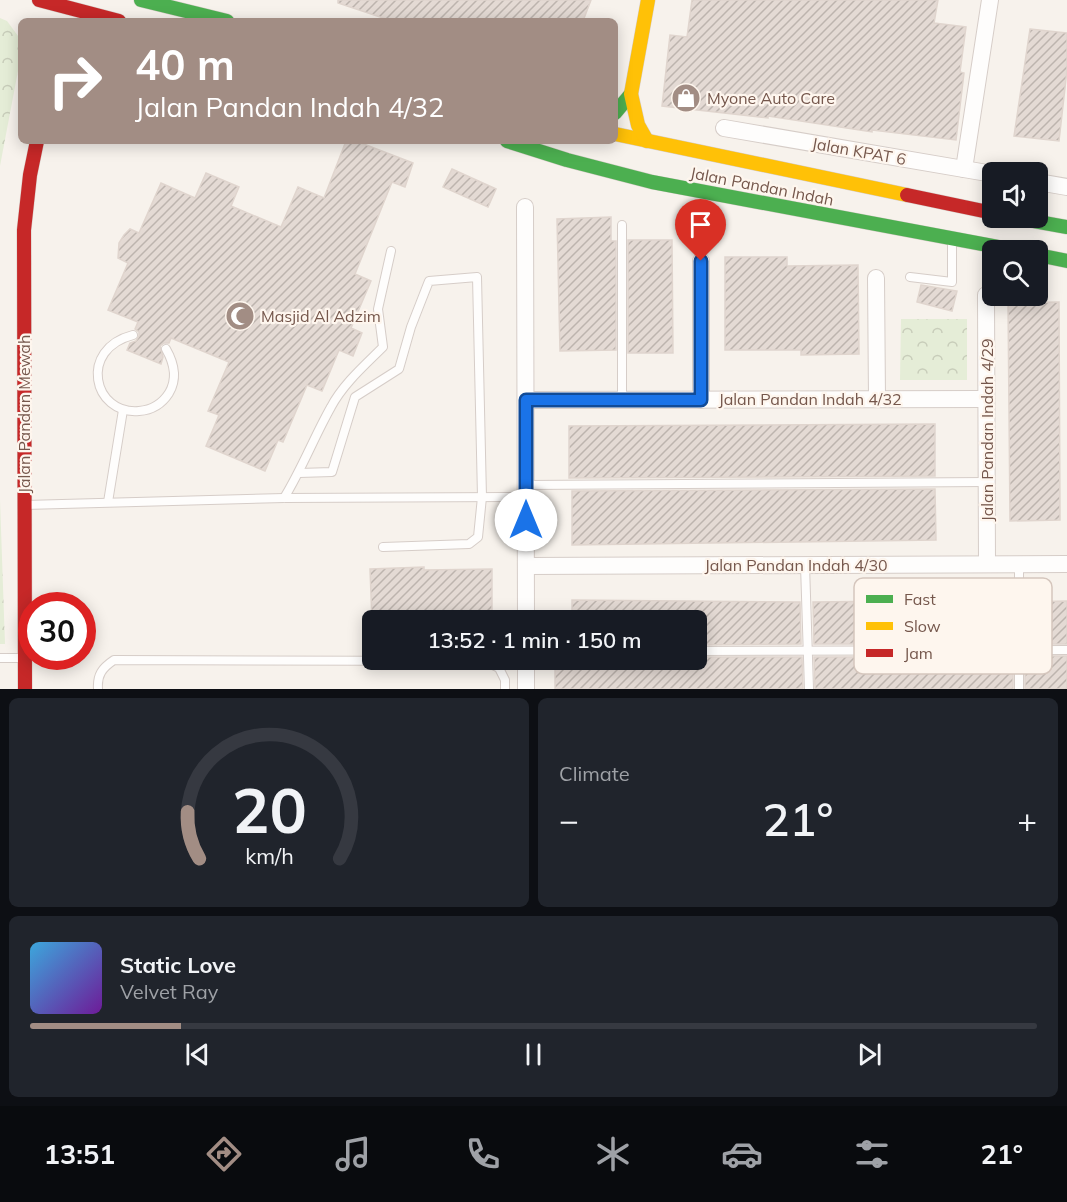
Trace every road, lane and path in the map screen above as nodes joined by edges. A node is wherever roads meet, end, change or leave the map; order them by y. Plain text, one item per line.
1 (39, 0) edge
2 (141, 0) edge
3 (648, 0) edge
4 (990, 0) edge
5 (71, 14) edge
6 (98, 18) edge
7 (215, 18) edge
8 (631, 94) junction
9 (618, 109) edge
10 (724, 128) dead end
11 (618, 135) edge
12 (647, 141) junction
13 (36, 144) edge
14 (516, 144) edge
15 (964, 169) junction
16 (982, 172) edge
17 (1048, 184) edge
18 (1067, 187) edge
19 (525, 207) dead end
20 (982, 211) edge
21 (1048, 224) edge
22 (622, 225) dead end
23 (1067, 228) edge
24 (952, 238) junction
25 (982, 244) edge
26 (391, 252) dead end
27 (1048, 257) edge
28 (701, 261) dead end
29 (1067, 261) edge
30 (910, 277) dead end
31 (876, 278) dead end
32 (986, 306) edge
33 (133, 335) dead end
34 (166, 349) dead end
35 (877, 399) junction
36 (986, 399) junction
37 (526, 400) junction
38 (622, 400) junction
39 (701, 400) junction
40 (123, 410) junction
41 (299, 473) junction
42 (986, 482) junction
43 (526, 491) junction
44 (482, 497) junction
45 (284, 498) junction
46 (108, 502) junction
47 (25, 505) junction
48 (383, 547) dead end
49 (987, 564) junction
50 (1019, 564) junction
51 (1067, 564) edge
52 (805, 565) junction
53 (526, 566) junction
54 (1019, 578) edge
55 (25, 592) edge
56 (526, 610) edge
57 (707, 651) edge
58 (808, 651) junction
59 (854, 651) edge
60 (0, 658) edge
61 (18, 658) edge
62 (25, 670) edge
63 (526, 670) edge
64 (25, 689) edge
65 (98, 689) edge
66 (505, 689) edge
67 (526, 689) edge
68 (809, 689) edge

1 - 5 main road
2 - 7 main road
3 - 8 main road
4 - 15 street
5 - 6 main road
8 - 9 main road
8 - 12 main road
10 - 15 street, Jalan KPAT 6
11 - 12 main road, Jalan Pandan Indah
12 - 20 main road, Jalan Pandan Indah
13 - 47 main road, Jalan Pandan Mewah
14 - 24 main road, Jalan Pandan Indah
15 - 16 street, Jalan KPAT 6
17 - 18 street
19 - 37 street
21 - 23 main road
22 - 38 lane
24 - 25 main road, Jalan Pandan Indah
24 - 30 lane
26 - 41 lane
27 - 29 main road
28 - 39 street
31 - 35 street
32 - 36 street, Jalan Pandan Indah 4/29
33 - 40 lane
34 - 40 lane
35 - 36 street, Jalan Pandan Indah 4/32
35 - 39 street, Jalan Pandan Indah 4/32
36 - 42 street, Jalan Pandan Indah 4/29
37 - 38 street, Jalan Pandan Indah 4/32
37 - 43 street
38 - 39 street, Jalan Pandan Indah 4/32
40 - 46 lane
41 - 44 lane
41 - 45 lane
42 - 43 lane
42 - 49 street, Jalan Pandan Indah 4/29
43 - 44 lane
43 - 53 street
44 - 45 lane
44 - 48 lane
45 - 46 lane
46 - 47 lane
47 - 55 main road, Jalan Pandan Mewah
49 - 50 street, Jalan Pandan Indah 4/30
49 - 52 street, Jalan Pandan Indah 4/30
50 - 51 street, Jalan Pandan Indah 4/30
50 - 54 lane
52 - 53 street, Jalan Pandan Indah 4/30
52 - 58 lane
53 - 56 street
57 - 58 lane
58 - 59 lane
58 - 68 lane
60 - 61 lane
62 - 64 main road, Jalan Pandan Mewah
63 - 67 street
65 - 66 lane

